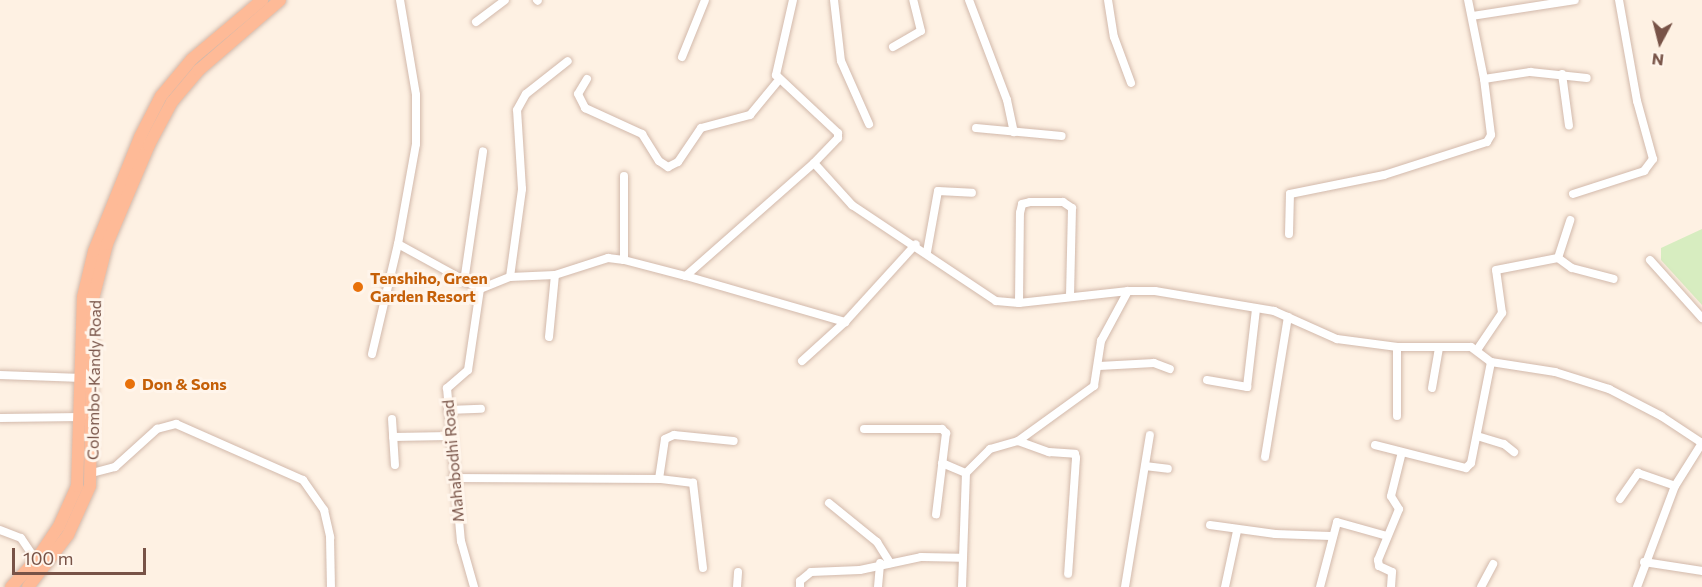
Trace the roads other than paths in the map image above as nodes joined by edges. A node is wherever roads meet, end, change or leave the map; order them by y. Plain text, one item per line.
1 (262, 0) edge
2 (280, 0) edge
3 (400, 0) edge
4 (505, 0) edge
5 (705, 0) edge
6 (793, 0) edge
7 (834, 0) edge
8 (913, 0) edge
9 (969, 0) edge
10 (1108, 0) edge
11 (1468, 0) edge
12 (1575, 0) edge
13 (1619, 0) edge
14 (1472, 16) junction
15 (476, 22) dead end
16 (893, 47) dead end
17 (682, 57) dead end
18 (568, 61) dead end
19 (1562, 74) junction
20 (1587, 78) dead end
21 (586, 79) dead end
22 (1484, 79) junction
23 (778, 81) junction
24 (1131, 83) dead end
25 (869, 124) dead end
26 (1569, 126) dead end
27 (976, 128) dead end
28 (1014, 132) junction
29 (1062, 136) dead end
30 (483, 151) dead end
31 (814, 163) junction
32 (624, 176) dead end
33 (972, 194) dead end
34 (1573, 194) dead end
35 (1570, 220) dead end
36 (1289, 234) dead end
37 (398, 244) junction
38 (916, 244) junction
39 (927, 252) junction
40 (1558, 258) junction
41 (624, 260) junction
42 (1650, 260) dead end
43 (555, 275) junction
44 (686, 276) junction
45 (510, 277) junction
46 (1614, 279) dead end
47 (464, 282) junction
48 (480, 289) junction
49 (1128, 291) junction
50 (1070, 296) junction
51 (1019, 303) junction
52 (1256, 309) junction
53 (1288, 317) junction
54 (1702, 318) edge
55 (845, 322) junction
56 (549, 336) dead end
57 (1397, 346) junction
58 (1439, 348) junction
59 (1477, 350) junction
60 (372, 354) dead end
61 (802, 361) dead end
62 (1491, 362) junction
63 (1098, 366) junction
64 (1170, 369) dead end
65 (0, 375) edge
66 (82, 378) junction
67 (1208, 380) dead end
68 (1432, 388) dead end
69 (481, 409) dead end
70 (448, 410) junction
71 (1397, 416) dead end
72 (82, 417) junction
73 (0, 418) edge
74 (392, 419) dead end
75 (864, 429) dead end
76 (1150, 435) dead end
77 (450, 436) junction
78 (1477, 436) junction
79 (393, 437) junction
80 (734, 441) dead end
81 (1018, 441) junction
82 (1702, 443) edge
83 (1375, 445) dead end
84 (1402, 452) junction
85 (1514, 452) dead end
86 (1266, 457) dead end
87 (942, 463) junction
88 (395, 465) dead end
89 (1145, 466) junction
90 (1168, 469) dead end
91 (92, 473) junction
92 (966, 473) junction
93 (453, 477) junction
94 (659, 479) junction
95 (1675, 486) junction
96 (1620, 499) dead end
97 (829, 503) dead end
98 (936, 514) dead end
99 (1210, 525) dead end
100 (0, 530) edge
101 (1237, 531) junction
102 (1331, 536) junction
103 (1387, 536) junction
104 (960, 558) junction
105 (36, 560) junction
106 (1644, 562) junction
107 (880, 563) junction
108 (890, 563) junction
109 (1493, 564) dead end
110 (703, 568) dead end
111 (738, 572) dead end
112 (1702, 572) edge
113 (1068, 574) dead end
114 (31, 586) edge
115 (11, 587) edge
116 (331, 587) edge
117 (474, 587) edge
118 (737, 587) edge
119 (800, 587) edge
120 (879, 587) edge
121 (962, 587) edge
122 (1125, 587) edge
123 (1225, 587) edge
124 (1320, 587) edge
125 (1391, 587) edge
126 (1481, 587) edge
127 (1637, 587) edge

1 - 66 highway, Colombo-Kandy Road
2 - 91 highway, Colombo-Kandy Road
3 - 37 street
4 - 15 street
5 - 17 street
6 - 23 street
7 - 25 street
8 - 16 street
9 - 28 street
10 - 24 street
11 - 14 street
12 - 14 street
13 - 34 street
14 - 22 street
18 - 45 street
19 - 20 street
19 - 22 street
19 - 26 street
21 - 23 street
22 - 36 street
23 - 31 street
27 - 28 street
28 - 29 street
30 - 47 street
31 - 38 street
31 - 44 street
32 - 41 street
33 - 39 street
35 - 40 street
37 - 47 street
37 - 60 street
38 - 39 street
38 - 55 street
39 - 51 street
40 - 46 street
40 - 59 street
41 - 43 street
41 - 44 street
42 - 54 street
43 - 45 street
43 - 56 street
44 - 55 street
45 - 48 street
47 - 48 street
48 - 70 street, Mahabodhi Road
49 - 50 street
49 - 52 street
49 - 63 street
50 - 51 street
50 - 51 street
52 - 53 street
52 - 67 street
53 - 57 street
53 - 86 street
55 - 61 street
57 - 58 street
57 - 71 street
58 - 59 street
58 - 68 street
59 - 62 street
62 - 78 street
62 - 82 street
63 - 64 street
63 - 81 street
65 - 66 street
66 - 72 highway, Colombo-Kandy Road
69 - 70 street
70 - 77 street, Mahabodhi Road
72 - 73 street
72 - 105 highway, Colombo-Kandy Road
74 - 79 street
75 - 87 street
76 - 89 street
77 - 79 street
77 - 93 street, Mahabodhi Road
78 - 84 street
78 - 85 street
79 - 88 street
80 - 94 street
81 - 92 street
81 - 113 street
82 - 95 street
83 - 84 street
84 - 103 street
87 - 92 street
87 - 98 street
89 - 90 street
89 - 122 street
91 - 114 highway, Colombo-Kandy Road
91 - 116 street
92 - 104 street
93 - 94 street
93 - 117 street, Mahabodhi Road
94 - 110 street
95 - 96 street
95 - 106 street
97 - 108 street
99 - 101 street
100 - 105 street
101 - 102 street
101 - 123 street
102 - 103 street
102 - 124 street
103 - 125 street
104 - 108 street
104 - 121 street
105 - 115 highway, Colombo-Kandy Road
106 - 112 street
106 - 127 street
107 - 108 street
107 - 119 street
107 - 120 street
109 - 126 street
111 - 118 street

